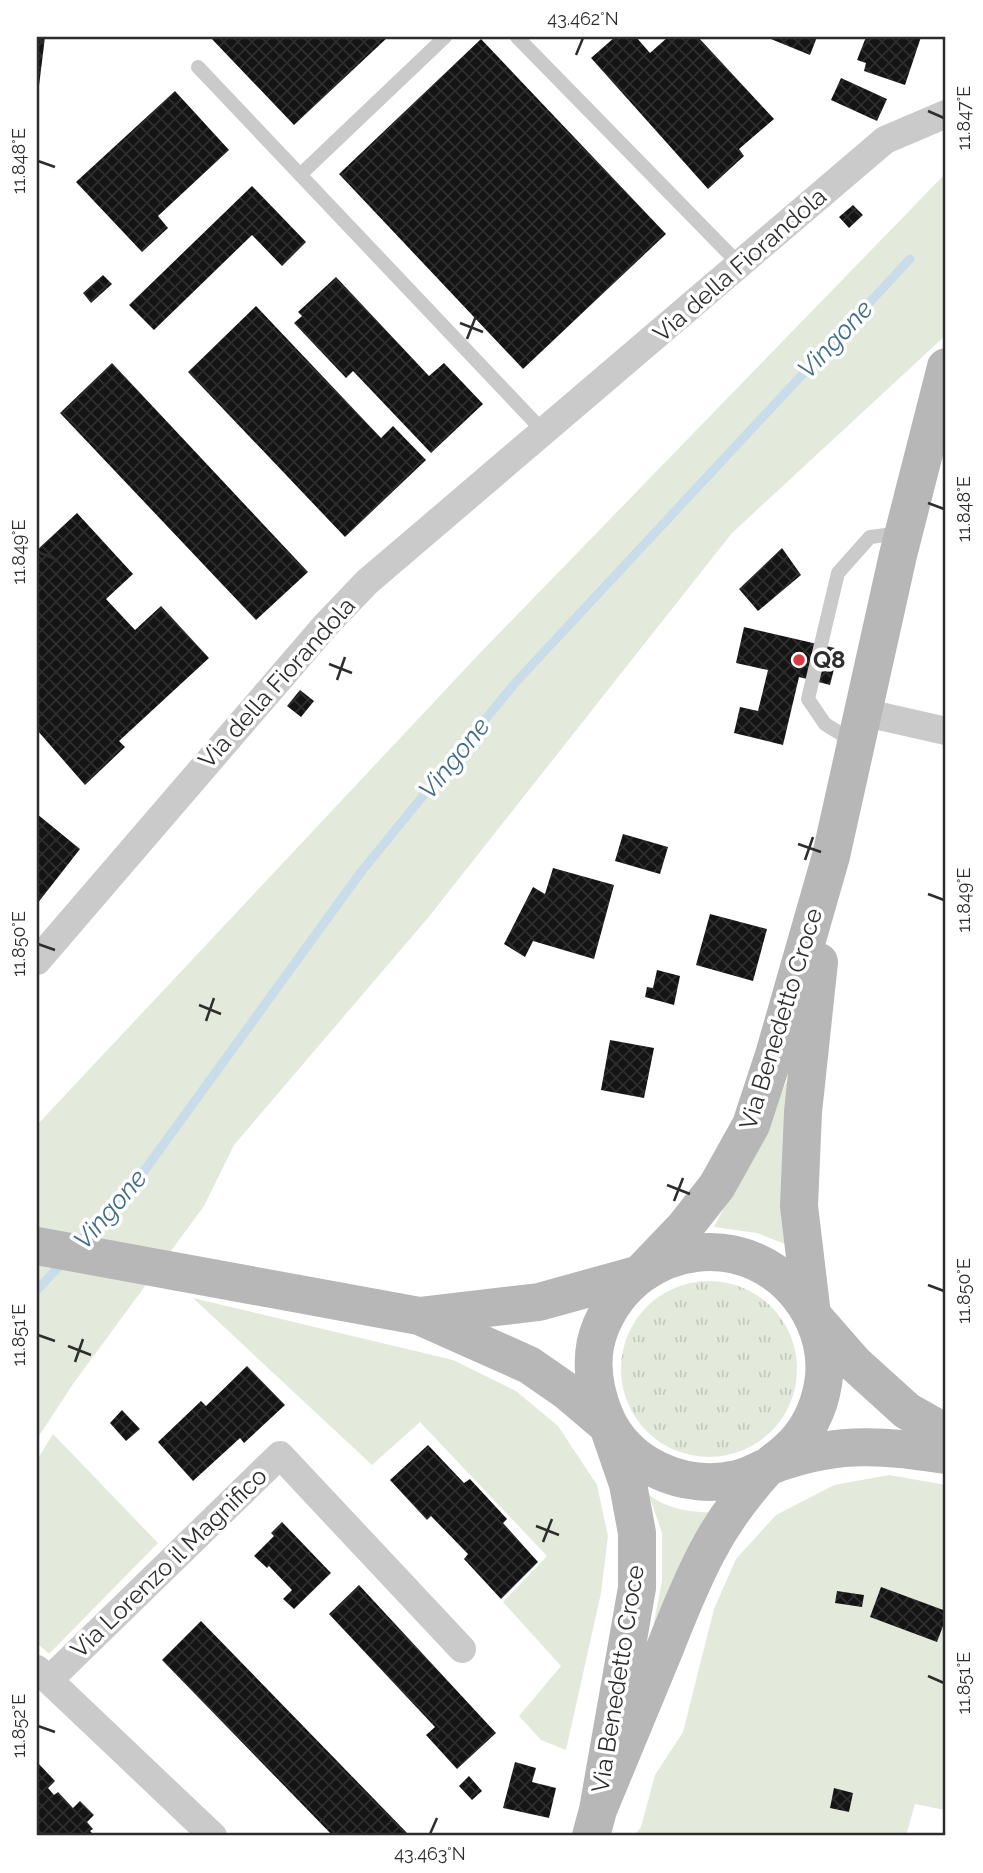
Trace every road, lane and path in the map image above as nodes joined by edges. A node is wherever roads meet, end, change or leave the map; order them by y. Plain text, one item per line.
1 (445, 37) edge
2 (517, 37) edge
3 (198, 66) dead end
4 (946, 114) edge
5 (301, 174) junction
6 (740, 265) junction
7 (946, 367) edge
8 (544, 432) junction
9 (904, 533) junction
10 (858, 727) junction
11 (946, 731) edge
12 (831, 856) junction
13 (37, 961) edge
14 (37, 1246) edge
15 (640, 1274) junction
16 (812, 1314) junction
17 (419, 1316) junction
18 (608, 1426) junction
19 (946, 1433) edge
20 (946, 1455) edge
21 (768, 1466) junction
22 (462, 1649) dead end
23 (43, 1675) edge
24 (595, 1823) edge
25 (213, 1836) edge

1 - 5 lane
2 - 6 lane
3 - 5 lane
4 - 6 street, Via della Fiorandola
5 - 8 lane
6 - 8 street, Via della Fiorandola
7 - 9 main road, Via Benedetto Croce
8 - 13 street, Via della Fiorandola
9 - 10 main road, Via Benedetto Croce
9 - 10 lane
10 - 11 street
10 - 12 main road, Via Benedetto Croce
12 - 15 main road, Via Benedetto Croce
12 - 16 main road, Via Benedetto Croce
14 - 17 main road
15 - 16 main road, Via Benedetto Croce
15 - 17 main road
15 - 18 main road, Via Benedetto Croce
16 - 19 main road
16 - 21 main road, Via Benedetto Croce
17 - 18 main road
18 - 21 main road, Via Benedetto Croce
18 - 24 main road, Via Benedetto Croce
20 - 21 main road
21 - 24 main road, Via Benedetto Croce
22 - 23 street, Via Lorenzo il Magnifico
23 - 25 street, Via Lorenzo il Magnifico

